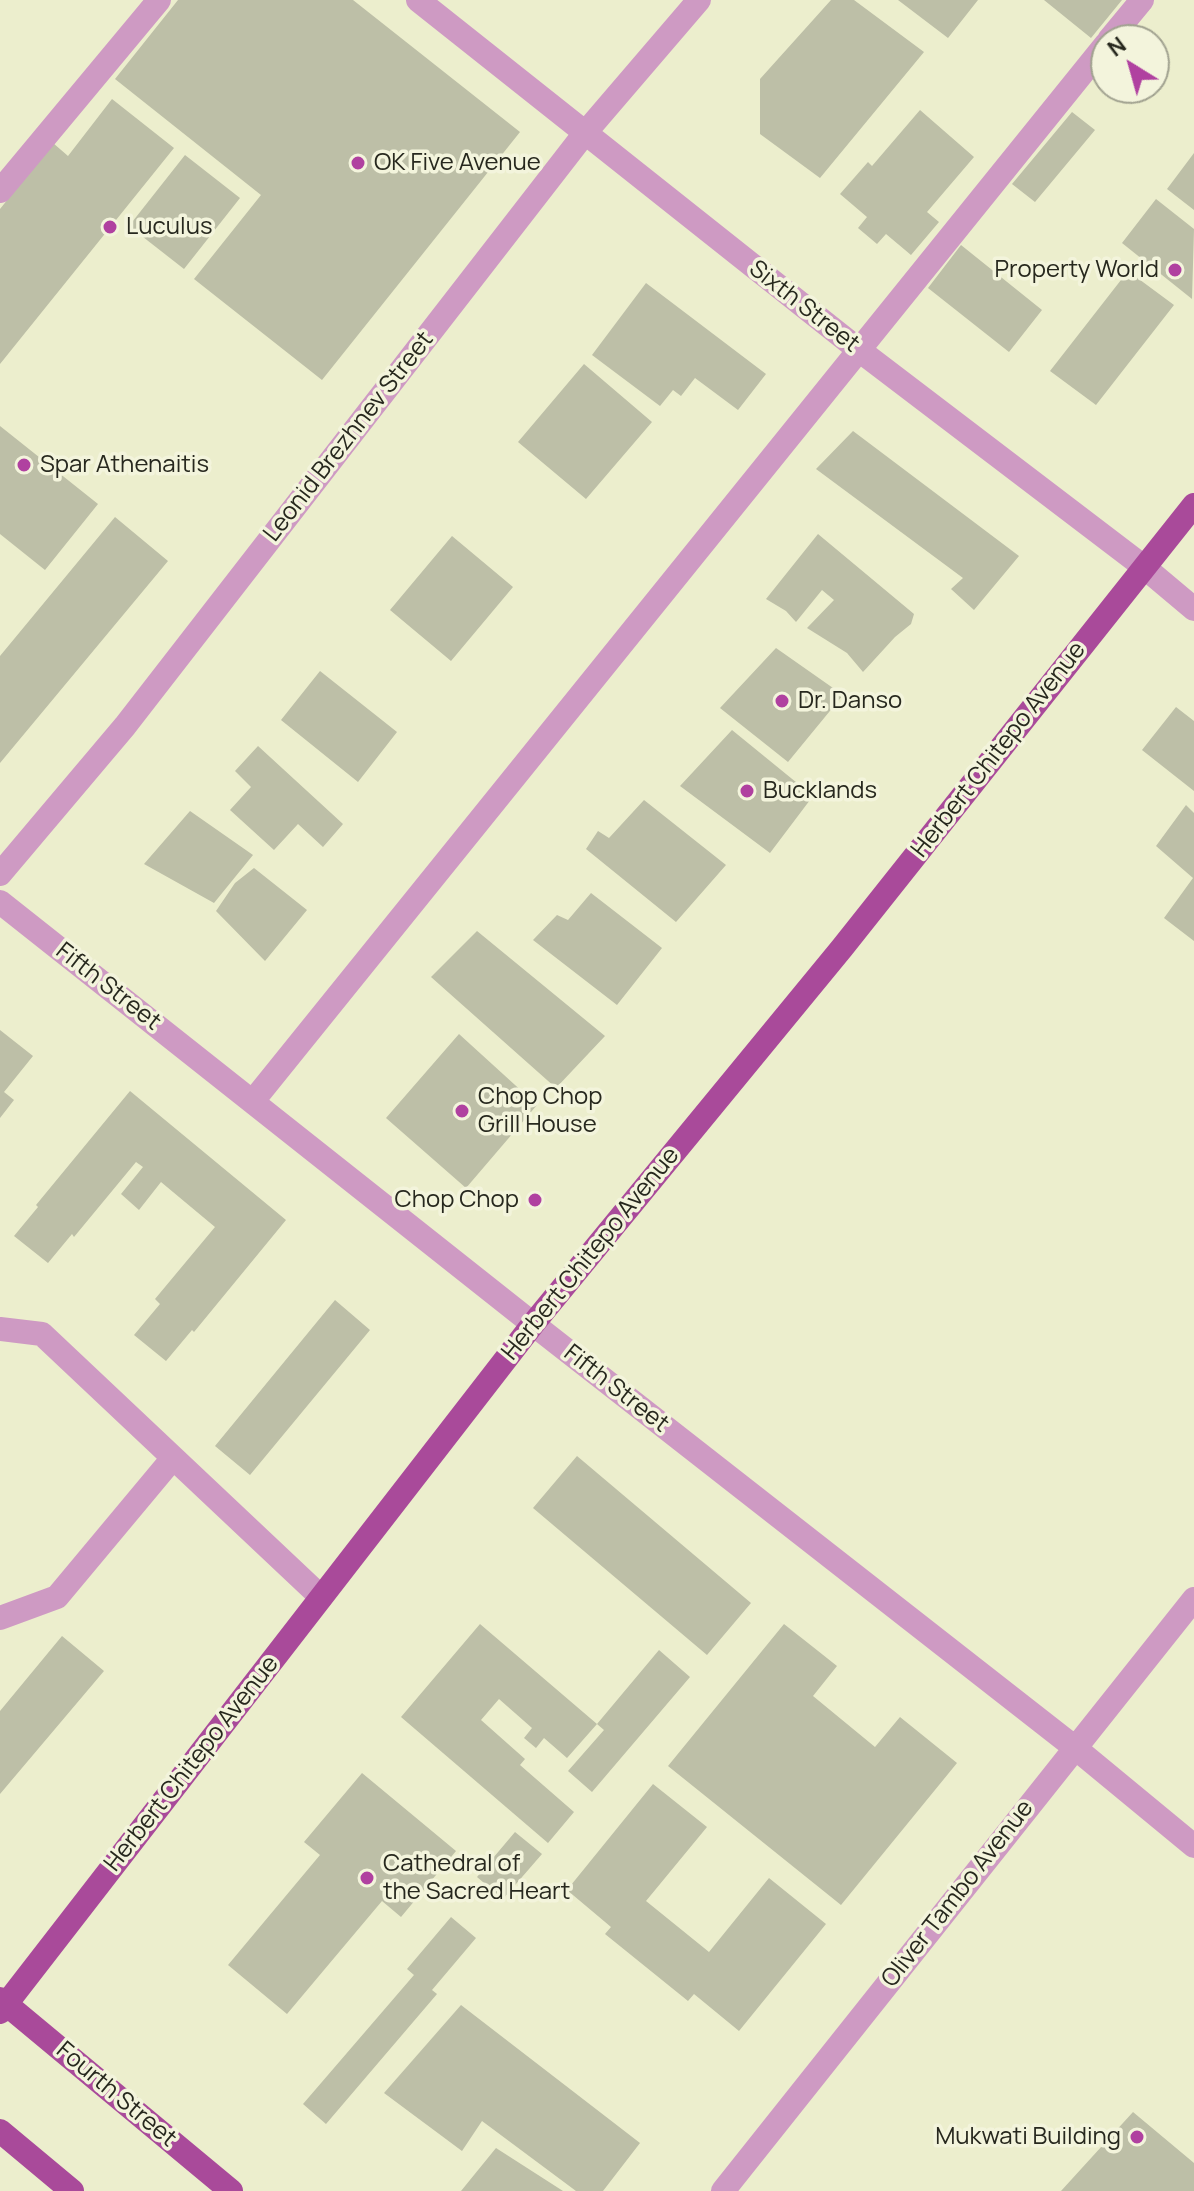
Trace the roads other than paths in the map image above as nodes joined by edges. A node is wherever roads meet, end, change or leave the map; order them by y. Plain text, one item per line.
1 (159, 0) edge
2 (418, 0) edge
3 (699, 0) edge
4 (1142, 0) edge
5 (1123, 24) edge
6 (1090, 64) edge
7 (585, 133) junction
8 (0, 191) edge
9 (859, 350) junction
10 (1194, 505) edge
11 (1144, 567) junction
12 (1194, 609) edge
13 (0, 874) edge
14 (0, 902) edge
15 (253, 1101) junction
16 (533, 1324) junction
17 (0, 1329) edge
18 (173, 1458) junction
19 (321, 1597) junction
20 (1194, 1599) edge
21 (0, 1618) edge
22 (1074, 1747) junction
23 (1194, 1846) edge
24 (2, 2005) edge
25 (0, 2131) edge
26 (72, 2191) edge
27 (231, 2191) edge
28 (723, 2191) edge

1 - 8 street
2 - 7 street, Sixth Street
3 - 7 street, Leonid Brezhnev Street
4 - 5 street
6 - 9 street
7 - 9 street, Sixth Street
7 - 13 street, Leonid Brezhnev Street
9 - 11 street, Sixth Street
9 - 15 street
10 - 11 main road, Herbert Chitepo Avenue
11 - 12 street, Sixth Street
11 - 16 main road, Herbert Chitepo Avenue
14 - 15 street, Fifth Street
15 - 16 street, Fifth Street
16 - 19 main road, Herbert Chitepo Avenue
16 - 22 street, Fifth Street
17 - 18 street
18 - 19 street
18 - 21 street
19 - 24 main road, Herbert Chitepo Avenue
20 - 22 street, Oliver Tambo Avenue
22 - 23 street, Fifth Street
22 - 28 street, Oliver Tambo Avenue
24 - 27 main road, Fourth Street
25 - 26 main road

